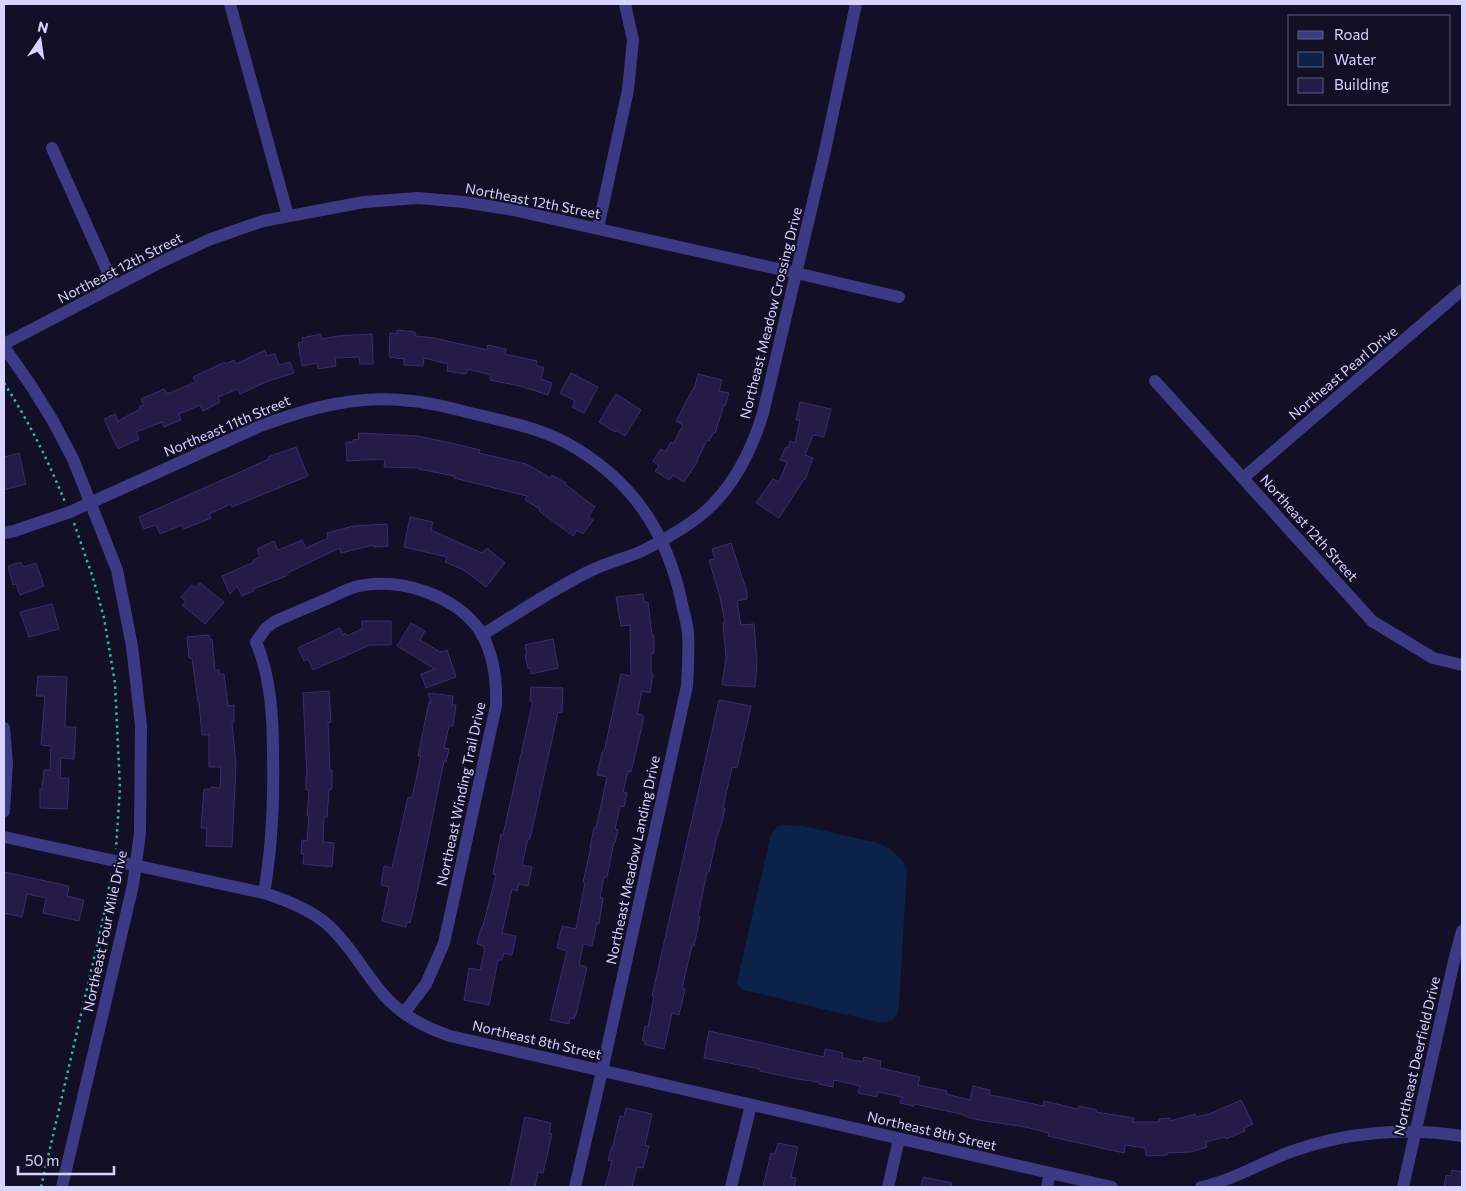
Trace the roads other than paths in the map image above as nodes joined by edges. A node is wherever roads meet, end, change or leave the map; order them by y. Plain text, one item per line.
1 (230, 4) edge
2 (625, 4) edge
3 (856, 4) edge
4 (52, 148) dead end
5 (288, 216) junction
6 (598, 228) junction
7 (796, 273) junction
8 (114, 286) junction
9 (1462, 290) edge
10 (899, 298) dead end
11 (4, 345) edge
12 (1155, 381) dead end
13 (1243, 478) junction
14 (91, 502) junction
15 (4, 533) edge
16 (662, 540) junction
17 (482, 635) junction
18 (1462, 665) edge
19 (4, 728) edge
20 (4, 810) edge
21 (4, 837) edge
22 (136, 867) junction
23 (264, 893) junction
24 (1462, 931) edge
25 (404, 1013) junction
26 (602, 1070) junction
27 (751, 1105) junction
28 (1416, 1131) junction
29 (1462, 1136) edge
30 (899, 1139) junction
31 (1050, 1173) junction
32 (62, 1187) edge
33 (575, 1187) edge
34 (731, 1187) edge
35 (888, 1187) edge
36 (1047, 1187) edge
37 (1112, 1187) edge
38 (1201, 1187) edge
39 (1403, 1187) edge

1 - 5 street
2 - 6 street
3 - 7 street, Northeast Meadow Crossing Drive
4 - 8 street
5 - 6 street, Northeast 12th Street
5 - 8 street, Northeast 12th Street
6 - 7 street, Northeast 12th Street
7 - 10 street, Northeast 12th Street
7 - 16 street, Northeast Meadow Crossing Drive
8 - 11 street, Northeast 12th Street
9 - 13 street, Northeast Pearl Drive
11 - 14 street, Northeast Four Mile Drive
12 - 13 street, Northeast 12th Street
13 - 18 street, Northeast 12th Street
14 - 15 street, Northeast 11th Street
14 - 16 street, Northeast 11th Street
14 - 22 street, Northeast Four Mile Drive
16 - 17 street, Northeast Meadow Crossing Drive
16 - 26 street, Northeast Meadow Landing Drive
17 - 23 street, Northeast Winding Trail Drive
17 - 25 street, Northeast Winding Trail Drive
19 - 20 street
21 - 22 street, Northeast 8th Street
22 - 23 street, Northeast 8th Street
22 - 32 street, Northeast Four Mile Drive
23 - 25 street, Northeast 8th Street
24 - 28 street, Northeast Deerfield Drive
25 - 26 street, Northeast 8th Street
26 - 27 street, Northeast 8th Street
26 - 33 street, Northeast Meadow Landing Drive
27 - 30 street, Northeast 8th Street
27 - 34 street
28 - 29 street
28 - 38 street
28 - 39 street, Northeast Deerfield Drive
30 - 31 street, Northeast 8th Street
30 - 35 street
31 - 36 street
31 - 37 street, Northeast 8th Street

